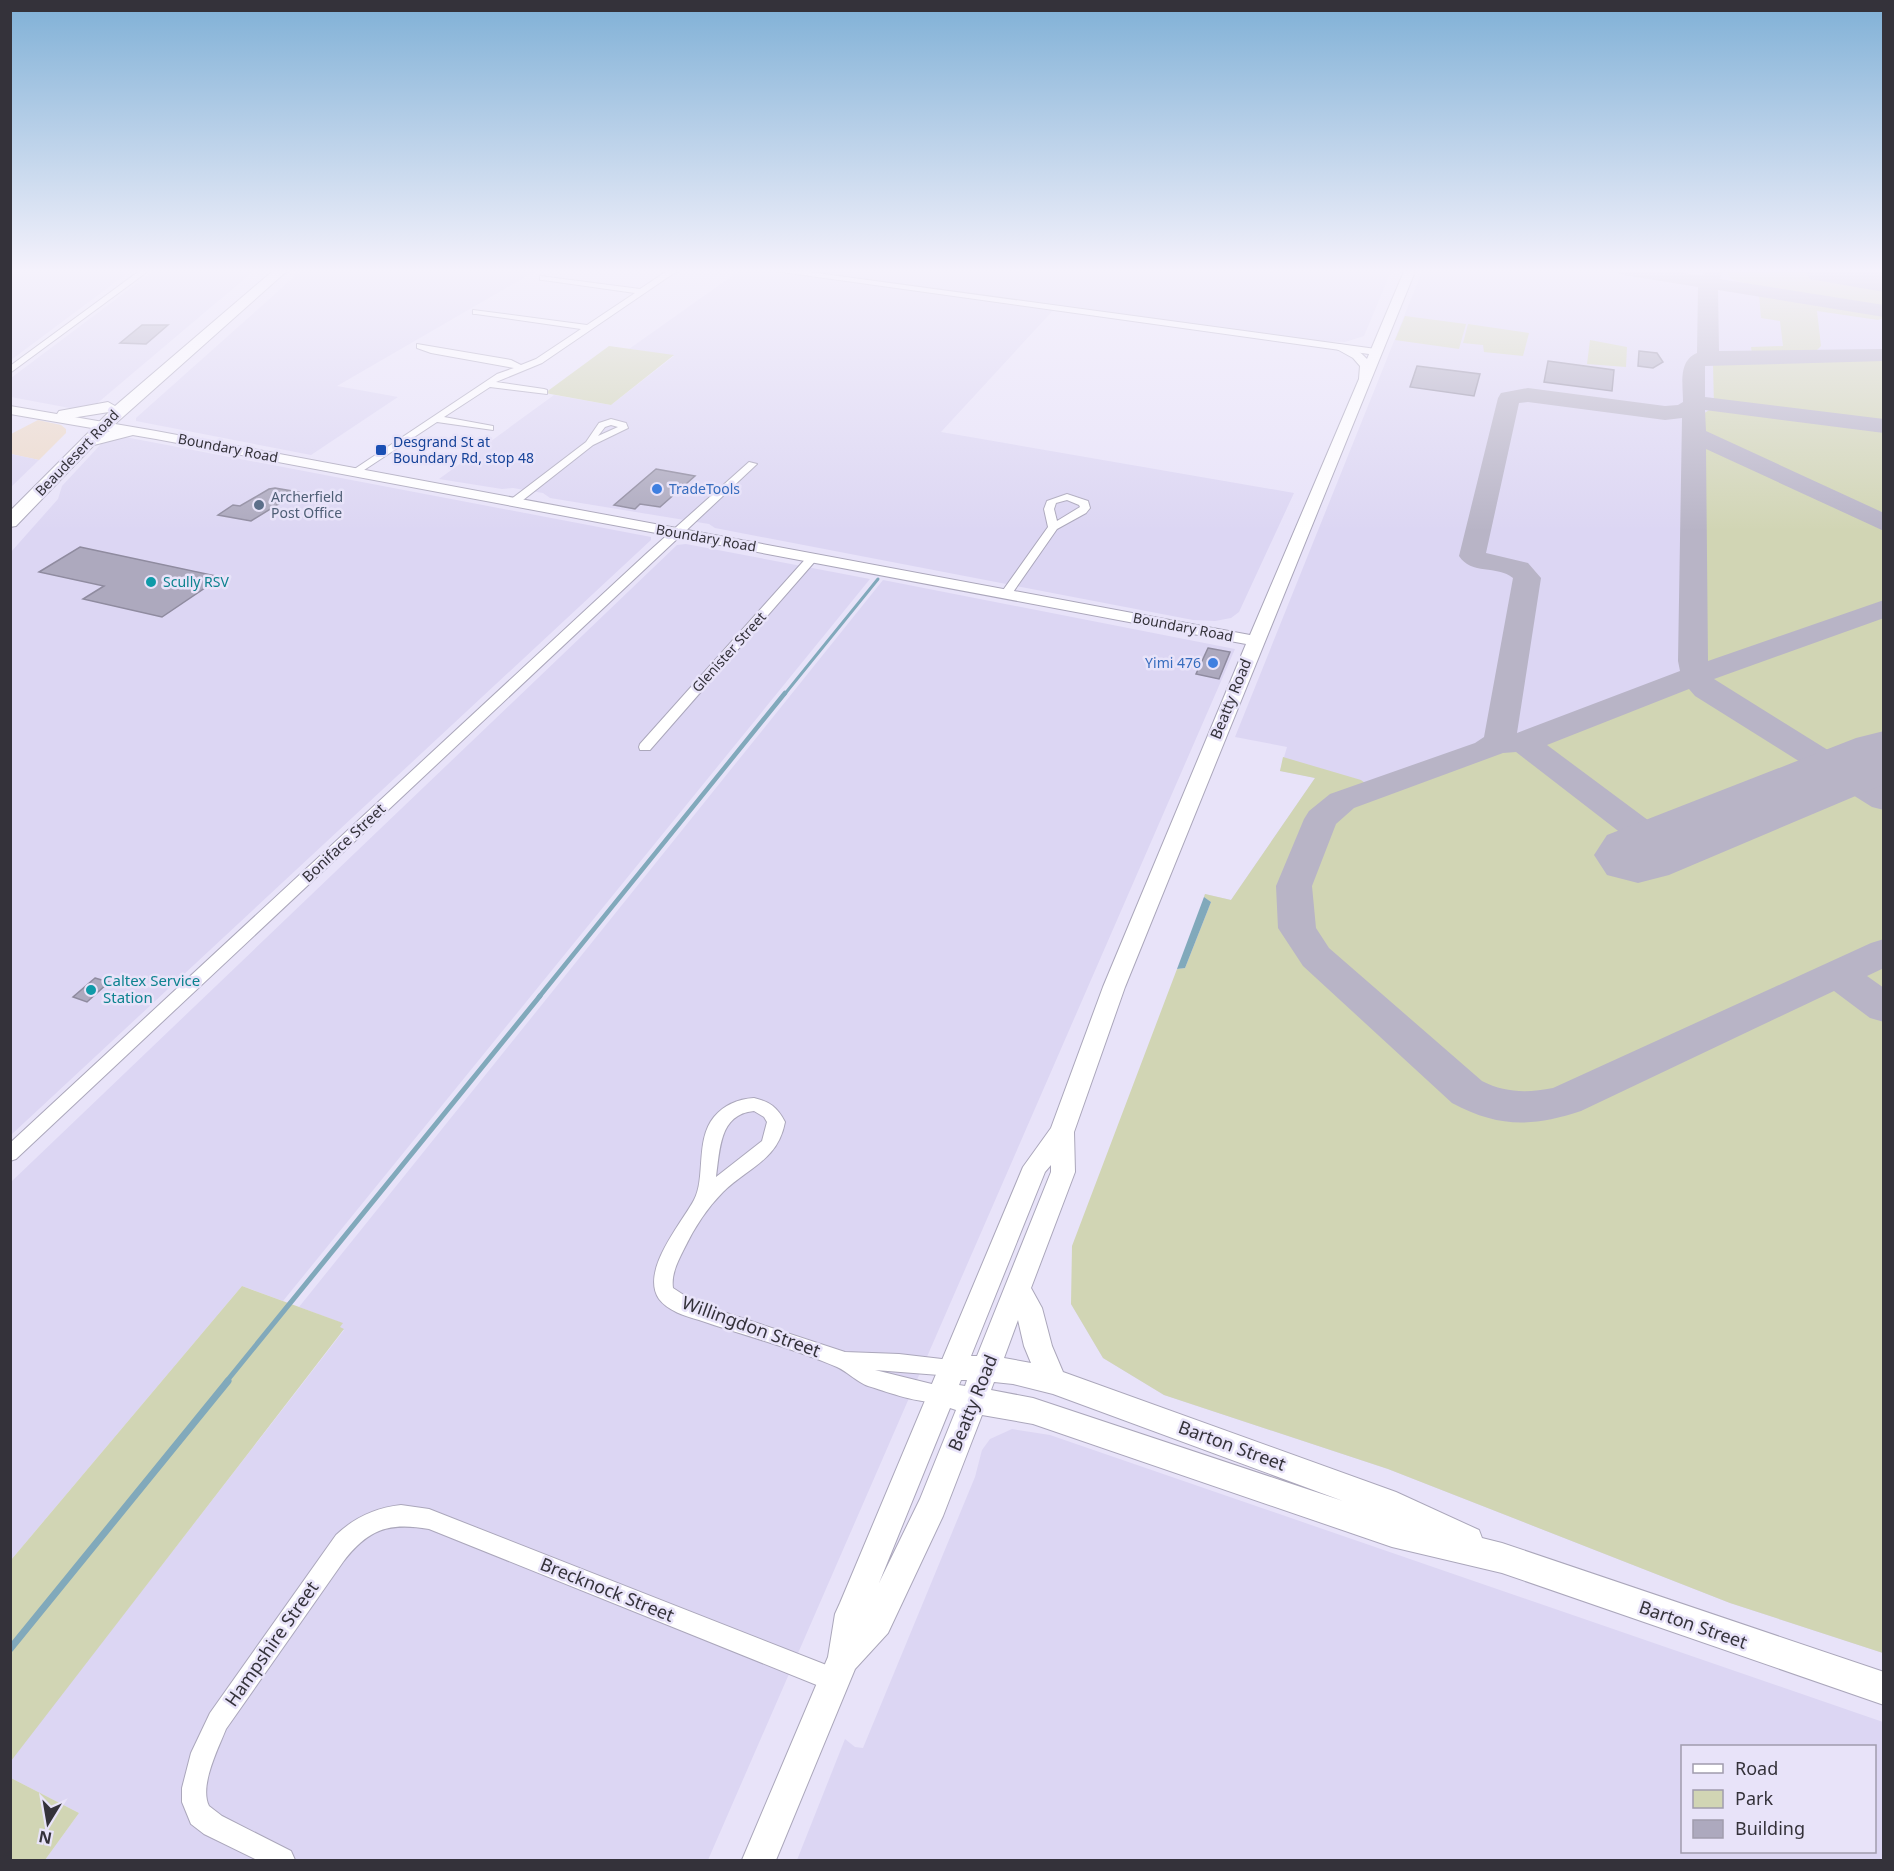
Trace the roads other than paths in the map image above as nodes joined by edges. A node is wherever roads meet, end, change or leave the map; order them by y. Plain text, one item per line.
1 (30, 356) edge
2 (173, 356) edge
3 (179, 356) edge
4 (472, 356) edge
5 (546, 356) edge
6 (1359, 356) edge
7 (1374, 356) edge
8 (521, 368) junction
9 (10, 371) edge
10 (1365, 379) junction
11 (489, 384) junction
12 (544, 392) dead end
13 (10, 404) edge
14 (10, 410) edge
15 (65, 414) joint
16 (436, 419) junction
17 (98, 424) junction
18 (490, 428) dead end
19 (128, 432) joint
20 (156, 435) junction
21 (590, 443) dead end
22 (752, 464) dead end
23 (355, 472) junction
24 (514, 502) junction
25 (10, 505) edge
26 (10, 522) edge
27 (1053, 527) dead end
28 (677, 532) junction
29 (813, 557) junction
30 (1007, 593) junction
31 (1259, 634) junction
32 (645, 747) dead end
33 (1062, 1132) junction
34 (10, 1154) edge
35 (704, 1200) junction
36 (1018, 1290) junction
37 (845, 1361) junction
38 (986, 1368) junction
39 (946, 1380) junction
40 (1053, 1381) junction
41 (974, 1399) junction
42 (376, 1519) joint
43 (1502, 1558) junction
44 (839, 1669) junction
45 (1884, 1689) edge
46 (282, 1860) edge
47 (759, 1860) edge

1 - 9 street
2 - 17 highway, Beaudesert Road
3 - 17 highway, Beaudesert Road
4 - 8 street
5 - 8 street
6 - 10 main road
7 - 10 main road, Beatty Road
8 - 11 street
10 - 31 main road, Beatty Road
11 - 12 street
11 - 16 street
13 - 15 main road
14 - 17 main road, Boundary Road
15 - 17 highway
16 - 18 street
16 - 23 street
17 - 19 highway
17 - 20 main road, Boundary Road
17 - 25 highway, Beaudesert Road
17 - 26 highway, Beaudesert Road
19 - 20 main road, Boundary Road
20 - 23 main road, Boundary Road
21 - 24 street
22 - 28 street, Boniface Street
23 - 24 main road, Boundary Road
24 - 28 main road, Boundary Road
27 - 30 street
28 - 29 main road, Boundary Road
28 - 34 street, Boniface Street
29 - 30 main road, Boundary Road
29 - 32 street, Glenister Street
30 - 31 main road, Boundary Road
31 - 33 main road, Beatty Road
33 - 36 main road, Beatty Road
33 - 39 main road, Beatty Road
35 - 35 street
35 - 37 street, Willingdon Street
36 - 38 main road, Beatty Road
36 - 40 main road
37 - 39 street, Willingdon Street
37 - 39 street, Willingdon Street
38 - 39 main road, Barton Street
38 - 40 main road, Barton Street
38 - 41 main road, Beatty Road
39 - 41 main road, Barton Street
39 - 44 main road, Beatty Road
40 - 43 main road, Barton Street
41 - 43 main road, Barton Street
41 - 44 main road, Beatty Road
42 - 44 street, Brecknock Street
42 - 46 street, Hampshire Street
43 - 45 main road, Barton Street
44 - 47 main road, Beatty Road

